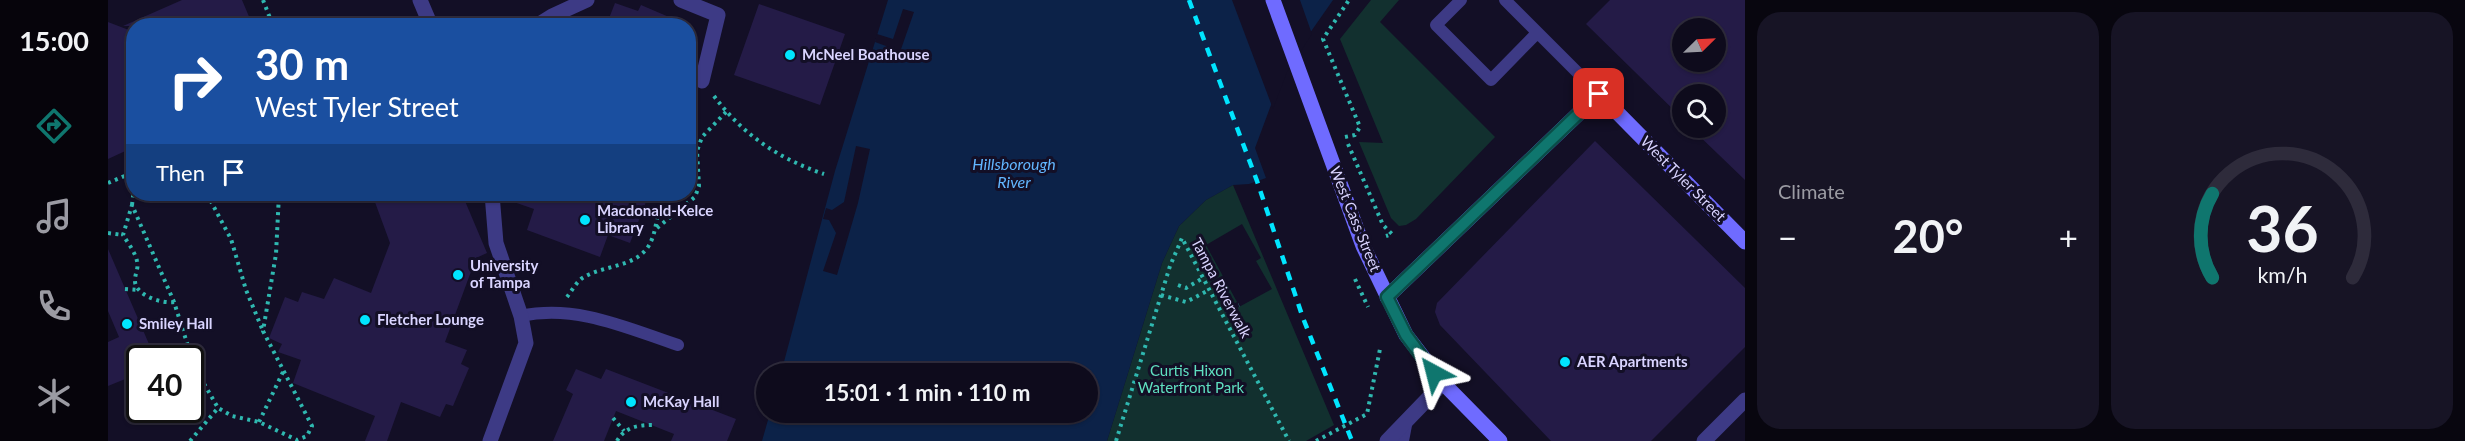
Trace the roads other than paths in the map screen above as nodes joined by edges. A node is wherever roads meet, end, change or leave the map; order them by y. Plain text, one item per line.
1 (420, 0) edge
2 (587, 0) edge
3 (681, 0) edge
4 (1273, 0) edge
5 (1461, 0) edge
6 (1505, 0) edge
7 (705, 4) edge
8 (428, 18) edge
9 (549, 18) edge
10 (1537, 33) junction
11 (702, 81) road end
12 (1599, 94) junction
13 (493, 201) edge
14 (1745, 242) edge
15 (1387, 297) junction
16 (521, 316) junction
17 (678, 345) dead end
18 (1443, 383) junction
19 (1745, 400) edge
20 (1407, 420) junction
21 (490, 441) edge
22 (1387, 441) edge
23 (1403, 441) edge
24 (1500, 441) edge
25 (1704, 441) edge

1 - 8 street
2 - 9 street
3 - 7 street
4 - 15 street, West Cass Street
5 - 10 lane
6 - 10 lane
7 - 11 street
10 - 12 lane
12 - 14 street, West Tyler Street
12 - 15 street
13 - 16 street
15 - 18 street, West Cass Street
16 - 17 lane
16 - 21 street
18 - 20 street
18 - 24 street, West Cass Street
19 - 25 street
20 - 22 street
20 - 23 lane

